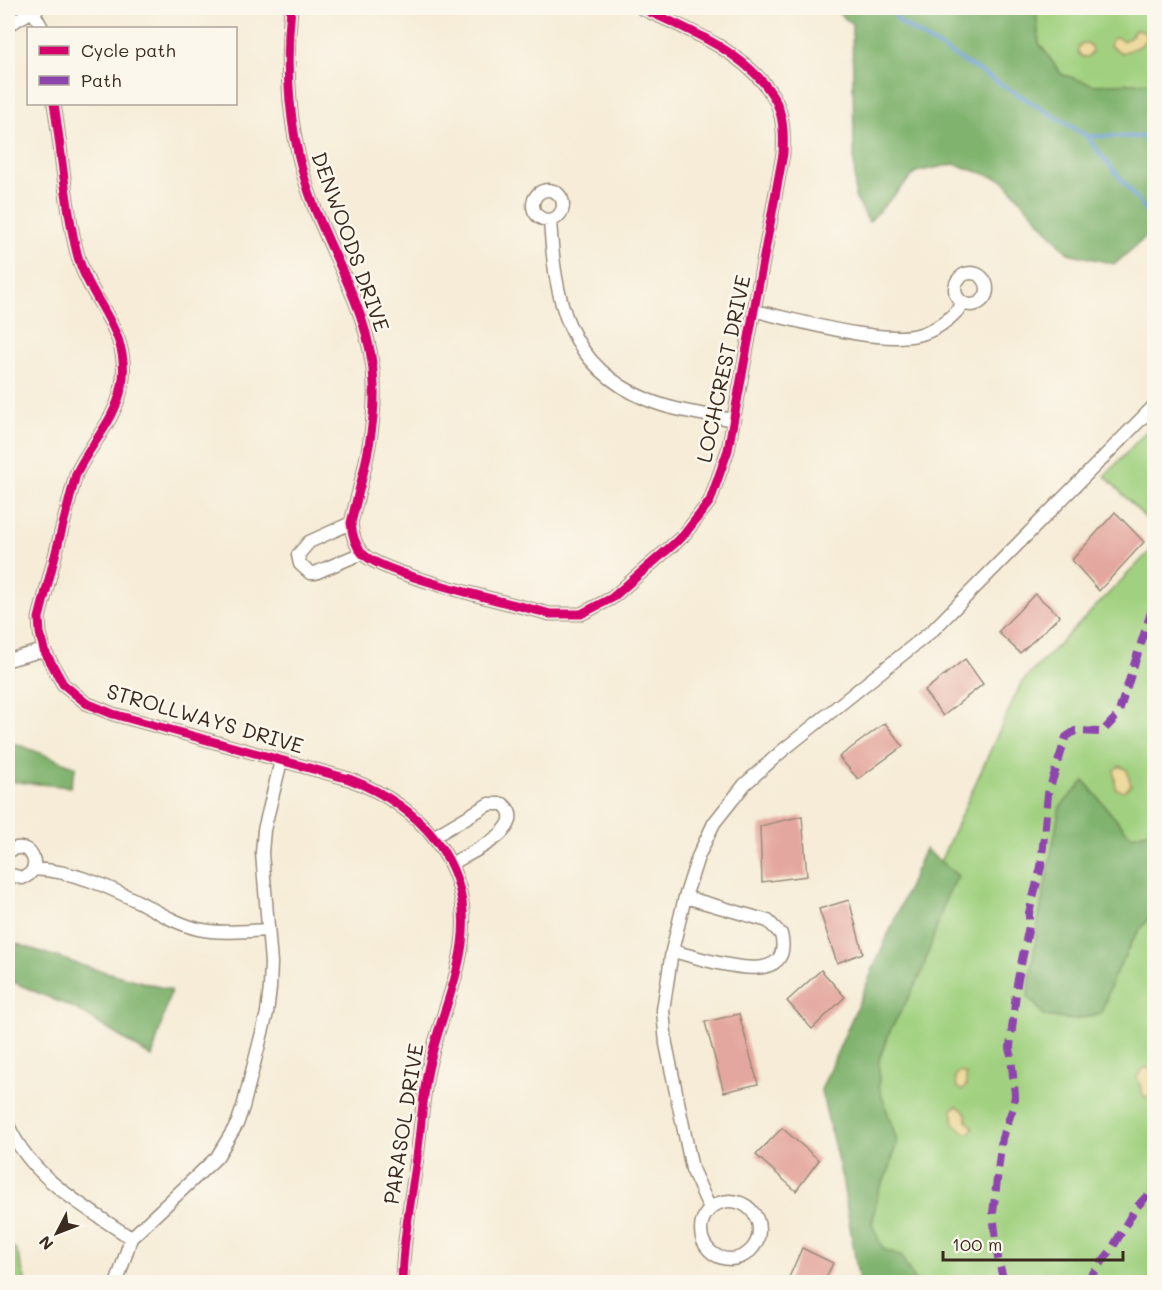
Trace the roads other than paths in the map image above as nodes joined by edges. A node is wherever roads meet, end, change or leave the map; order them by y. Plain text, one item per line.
1 (291, 8) edge
2 (641, 8) edge
3 (36, 9) edge
4 (8, 25) edge
5 (42, 27) edge
6 (54, 105) edge
7 (550, 220) dead end
8 (963, 304) dead end
9 (755, 311) junction
10 (1155, 406) edge
11 (733, 420) junction
12 (351, 523) junction
13 (362, 553) junction
14 (44, 650) junction
15 (8, 660) edge
16 (281, 761) junction
17 (435, 836) junction
18 (8, 852) edge
19 (451, 864) junction
20 (34, 869) junction
21 (8, 873) edge
22 (685, 897) junction
23 (268, 930) junction
24 (672, 951) junction
25 (8, 1125) edge
26 (710, 1209) junction
27 (131, 1238) junction
28 (117, 1282) edge
29 (402, 1282) edge

1 - 12 street, DENWOODS DRIVE
2 - 9 street, LOCHCREST DRIVE
3 - 4 street
3 - 5 street
6 - 14 street, STROLLWAYS DRIVE
7 - 11 street
8 - 9 street
9 - 11 street, LOCHCREST DRIVE
10 - 22 street
11 - 13 street, LOCHCREST DRIVE
12 - 13 street
12 - 13 street
14 - 15 street
14 - 16 street, STROLLWAYS DRIVE
16 - 17 street, STROLLWAYS DRIVE
16 - 23 street
17 - 19 street, PARASOL DRIVE
17 - 19 street
18 - 20 street
19 - 29 street, PARASOL DRIVE
20 - 21 street
20 - 23 street
22 - 24 street
22 - 24 street
23 - 27 street
24 - 26 street
25 - 27 street
26 - 26 street
27 - 28 street

